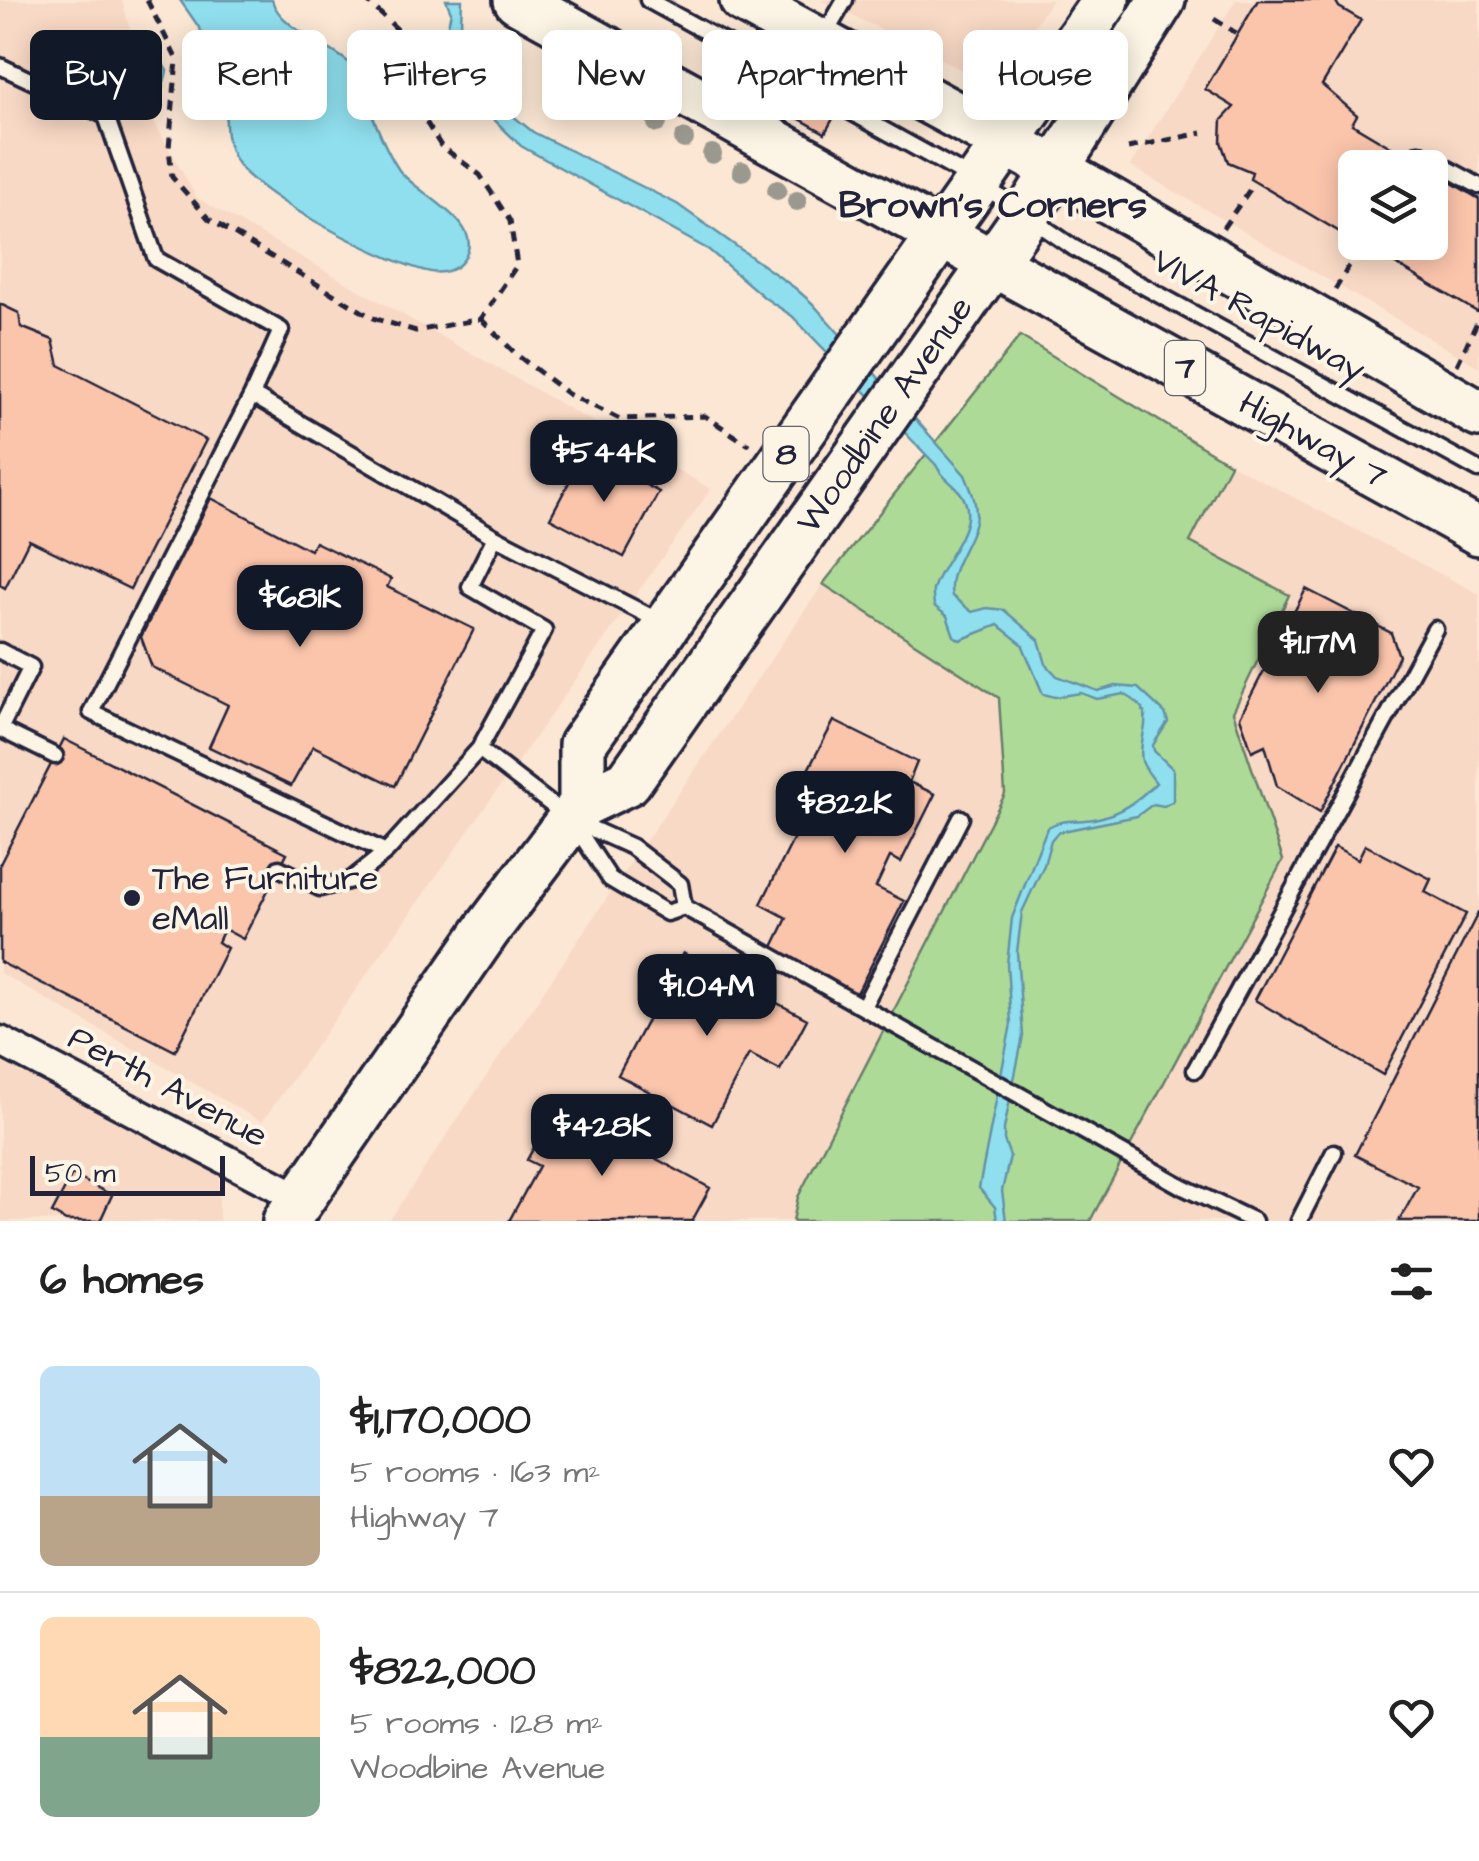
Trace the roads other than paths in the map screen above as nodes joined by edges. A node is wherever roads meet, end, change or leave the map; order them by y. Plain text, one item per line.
1 (517, 0) edge
2 (648, 0) edge
3 (743, 0) edge
4 (845, 0) edge
5 (1106, 0) edge
6 (1162, 0) edge
7 (798, 30) edge
8 (827, 30) edge
9 (0, 66) edge
10 (943, 109) edge
11 (1007, 144) junction
12 (1448, 169) edge
13 (1057, 170) junction
14 (978, 182) junction
15 (1479, 186) edge
16 (1028, 214) junction
17 (942, 232) junction
18 (992, 262) junction
19 (252, 395) junction
20 (1469, 398) edge
21 (1479, 470) edge
22 (1479, 532) edge
23 (496, 537) junction
24 (666, 625) junction
25 (1435, 629) dead end
26 (0, 651) edge
27 (1, 730) edge
28 (479, 750) junction
29 (55, 756) dead end
30 (576, 812) junction
31 (961, 818) dead end
32 (386, 852) junction
33 (279, 868) dead end
34 (684, 907) junction
35 (863, 1007) junction
36 (0, 1041) edge
37 (1195, 1070) dead end
38 (1334, 1152) dead end
39 (294, 1210) edge
40 (1254, 1221) edge
41 (1299, 1221) edge

1 - 17 main road, Highway 7 / 7
2 - 14 lane, VIVA Rapidway
3 - 7 main road
4 - 8 lane
5 - 11 main road, Woodbine Avenue / 8
6 - 13 main road, Woodbine Avenue / 8
9 - 19 lane
10 - 11 main road
11 - 13 main road
11 - 14 main road, Woodbine Avenue / 8
12 - 15 lane
13 - 16 main road, Woodbine Avenue / 8
13 - 20 main road
14 - 16 lane, VIVA Rapidway
14 - 17 main road, Woodbine Avenue / 8
16 - 18 main road, Woodbine Avenue / 8
16 - 21 lane, VIVA Rapidway
17 - 18 main road, Highway 7 / 7
17 - 24 main road, Woodbine Avenue / 8
18 - 22 main road, Highway 7 / 7
18 - 30 main road, Woodbine Avenue / 8
19 - 23 lane
19 - 32 lane
23 - 24 lane
23 - 28 lane
24 - 30 main road, Woodbine Avenue / 8
25 - 37 lane
26 - 27 lane
27 - 29 lane
28 - 30 lane
28 - 32 lane
30 - 34 lane
30 - 34 lane
30 - 39 main road, Woodbine Avenue / 8
31 - 35 lane
32 - 33 lane
34 - 35 lane
35 - 40 lane
36 - 39 street, Perth Avenue
38 - 41 lane

